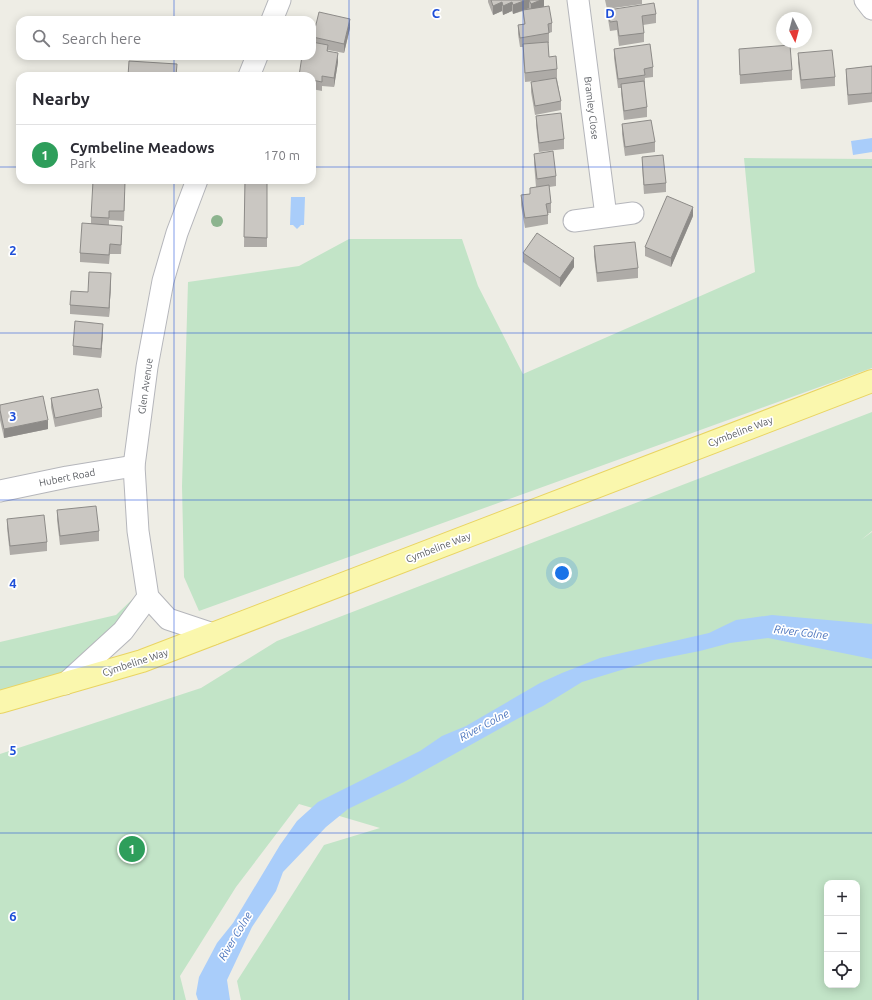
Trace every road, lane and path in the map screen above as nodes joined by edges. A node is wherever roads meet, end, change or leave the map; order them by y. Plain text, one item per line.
1 (280, 0) edge
2 (578, 0) edge
3 (865, 0) edge
4 (872, 9) edge
5 (274, 16) edge
6 (255, 60) edge
7 (251, 72) edge
8 (195, 184) edge
9 (633, 213) dead end
10 (606, 216) junction
11 (574, 221) dead end
12 (872, 382) edge
13 (134, 466) junction
14 (0, 491) edge
15 (148, 597) junction
16 (213, 634) junction
17 (65, 684) junction
18 (0, 702) edge

1 - 5 street
2 - 10 street, Bramley Close
3 - 4 street
6 - 7 street
8 - 13 street, Glen Avenue
9 - 10 street
10 - 11 street
12 - 16 main road, Cymbeline Way
13 - 14 street, Hubert Road
13 - 15 street, Glen Avenue
15 - 16 street
15 - 17 street
16 - 17 main road, Cymbeline Way
17 - 18 main road, Cymbeline Way

